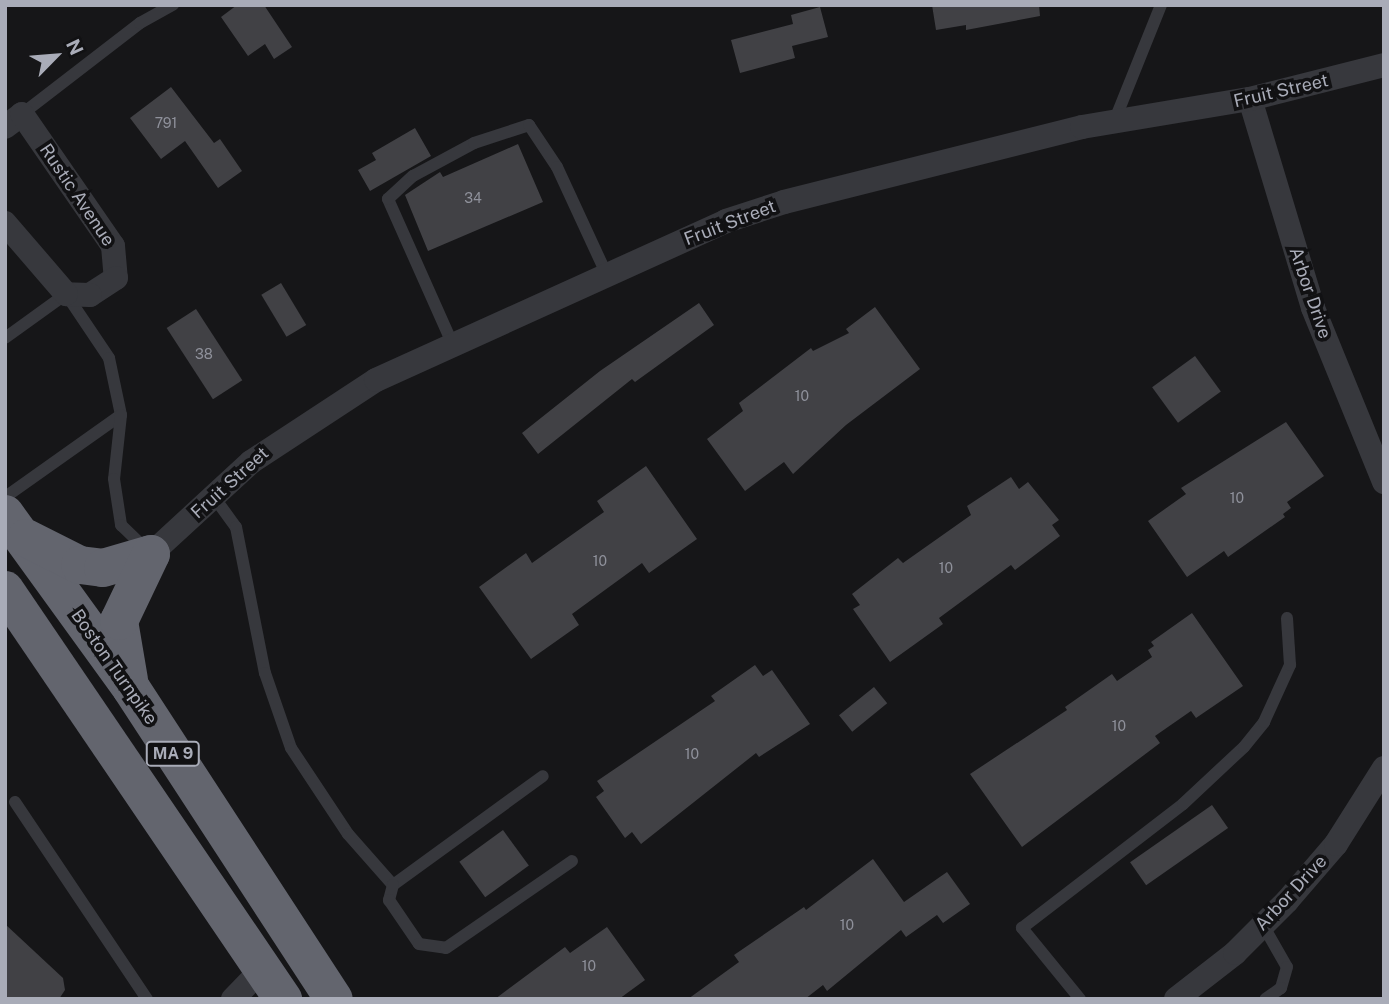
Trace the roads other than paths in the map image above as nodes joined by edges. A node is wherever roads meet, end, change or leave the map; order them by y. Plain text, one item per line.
1 (173, 5) edge
2 (1161, 5) edge
3 (1384, 65) edge
4 (1250, 99) junction
5 (14, 121) edge
6 (1114, 122) junction
7 (5, 223) edge
8 (607, 275) junction
9 (66, 295) junction
10 (5, 338) edge
11 (453, 345) junction
12 (121, 415) junction
13 (1384, 482) edge
14 (5, 497) edge
15 (214, 497) junction
16 (12, 524) edge
17 (151, 554) junction
18 (5, 590) edge
19 (1287, 618) dead end
20 (131, 688) junction
21 (1384, 768) edge
22 (543, 776) dead end
23 (15, 802) dead end
24 (572, 860) dead end
25 (393, 884) junction
26 (1263, 925) junction
27 (273, 983) edge
28 (147, 999) edge
29 (233, 999) edge
30 (334, 999) edge
31 (1080, 999) edge
32 (1176, 999) edge
33 (1265, 999) edge

1 - 5 lane
2 - 6 lane
3 - 4 street, Fruit Street
4 - 6 street, Fruit Street
4 - 13 street, Arbor Drive
5 - 9 street, Rustic Avenue
6 - 8 street, Fruit Street
7 - 9 street
8 - 11 street, Fruit Street
8 - 11 lane
9 - 10 lane
9 - 12 lane
11 - 15 street, Fruit Street
12 - 14 lane
12 - 17 lane
15 - 17 street, Fruit Street
15 - 25 lane
16 - 17 highway
16 - 20 highway, Boston Turnpike / MA 9
17 - 20 highway
18 - 27 highway, MA 9
19 - 31 lane
20 - 30 highway, Boston Turnpike / MA 9
21 - 26 street, Arbor Drive
22 - 25 lane
23 - 28 lane
24 - 25 lane
26 - 32 street, Arbor Drive
26 - 33 lane
27 - 29 street

